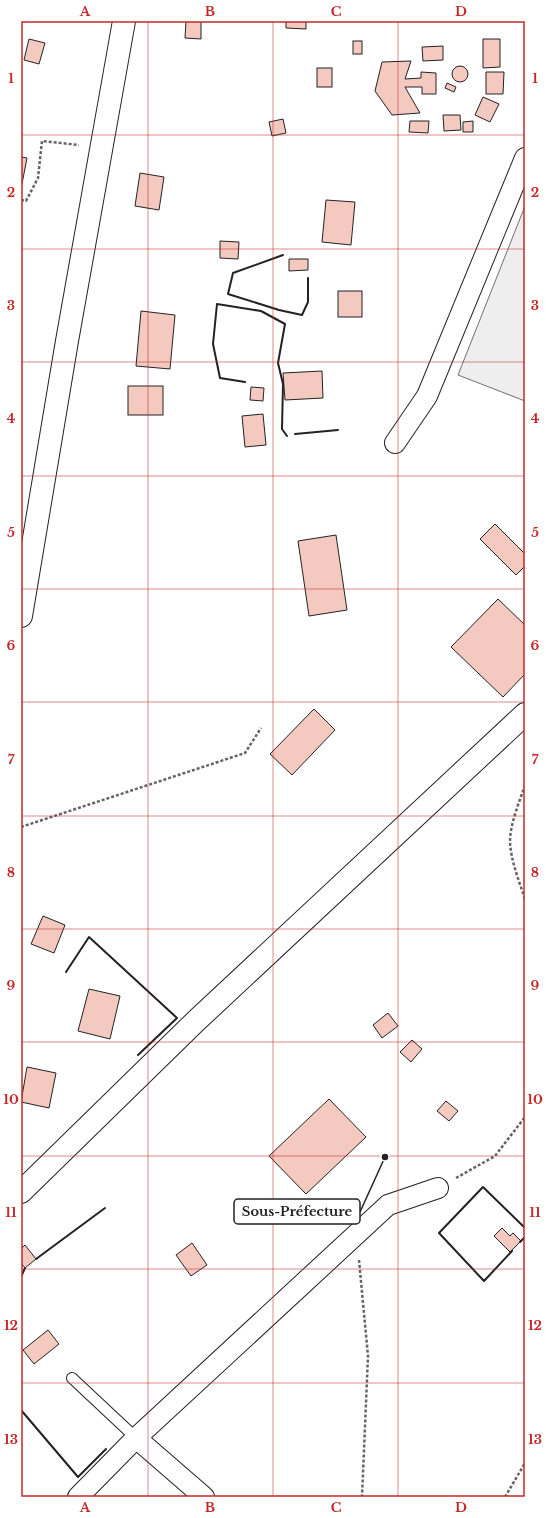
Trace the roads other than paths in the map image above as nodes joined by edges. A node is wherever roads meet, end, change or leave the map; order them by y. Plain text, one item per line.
1 (124, 21) edge
2 (525, 158) edge
3 (395, 443) dead end
4 (21, 616) edge
5 (525, 714) edge
6 (438, 1188) road end
7 (21, 1192) edge
8 (72, 1378) dead end
9 (136, 1438) junction
10 (78, 1497) edge
11 (204, 1497) edge

1 - 4 street
2 - 3 street
5 - 7 street
6 - 9 street
8 - 9 lane
9 - 10 street
9 - 11 street

